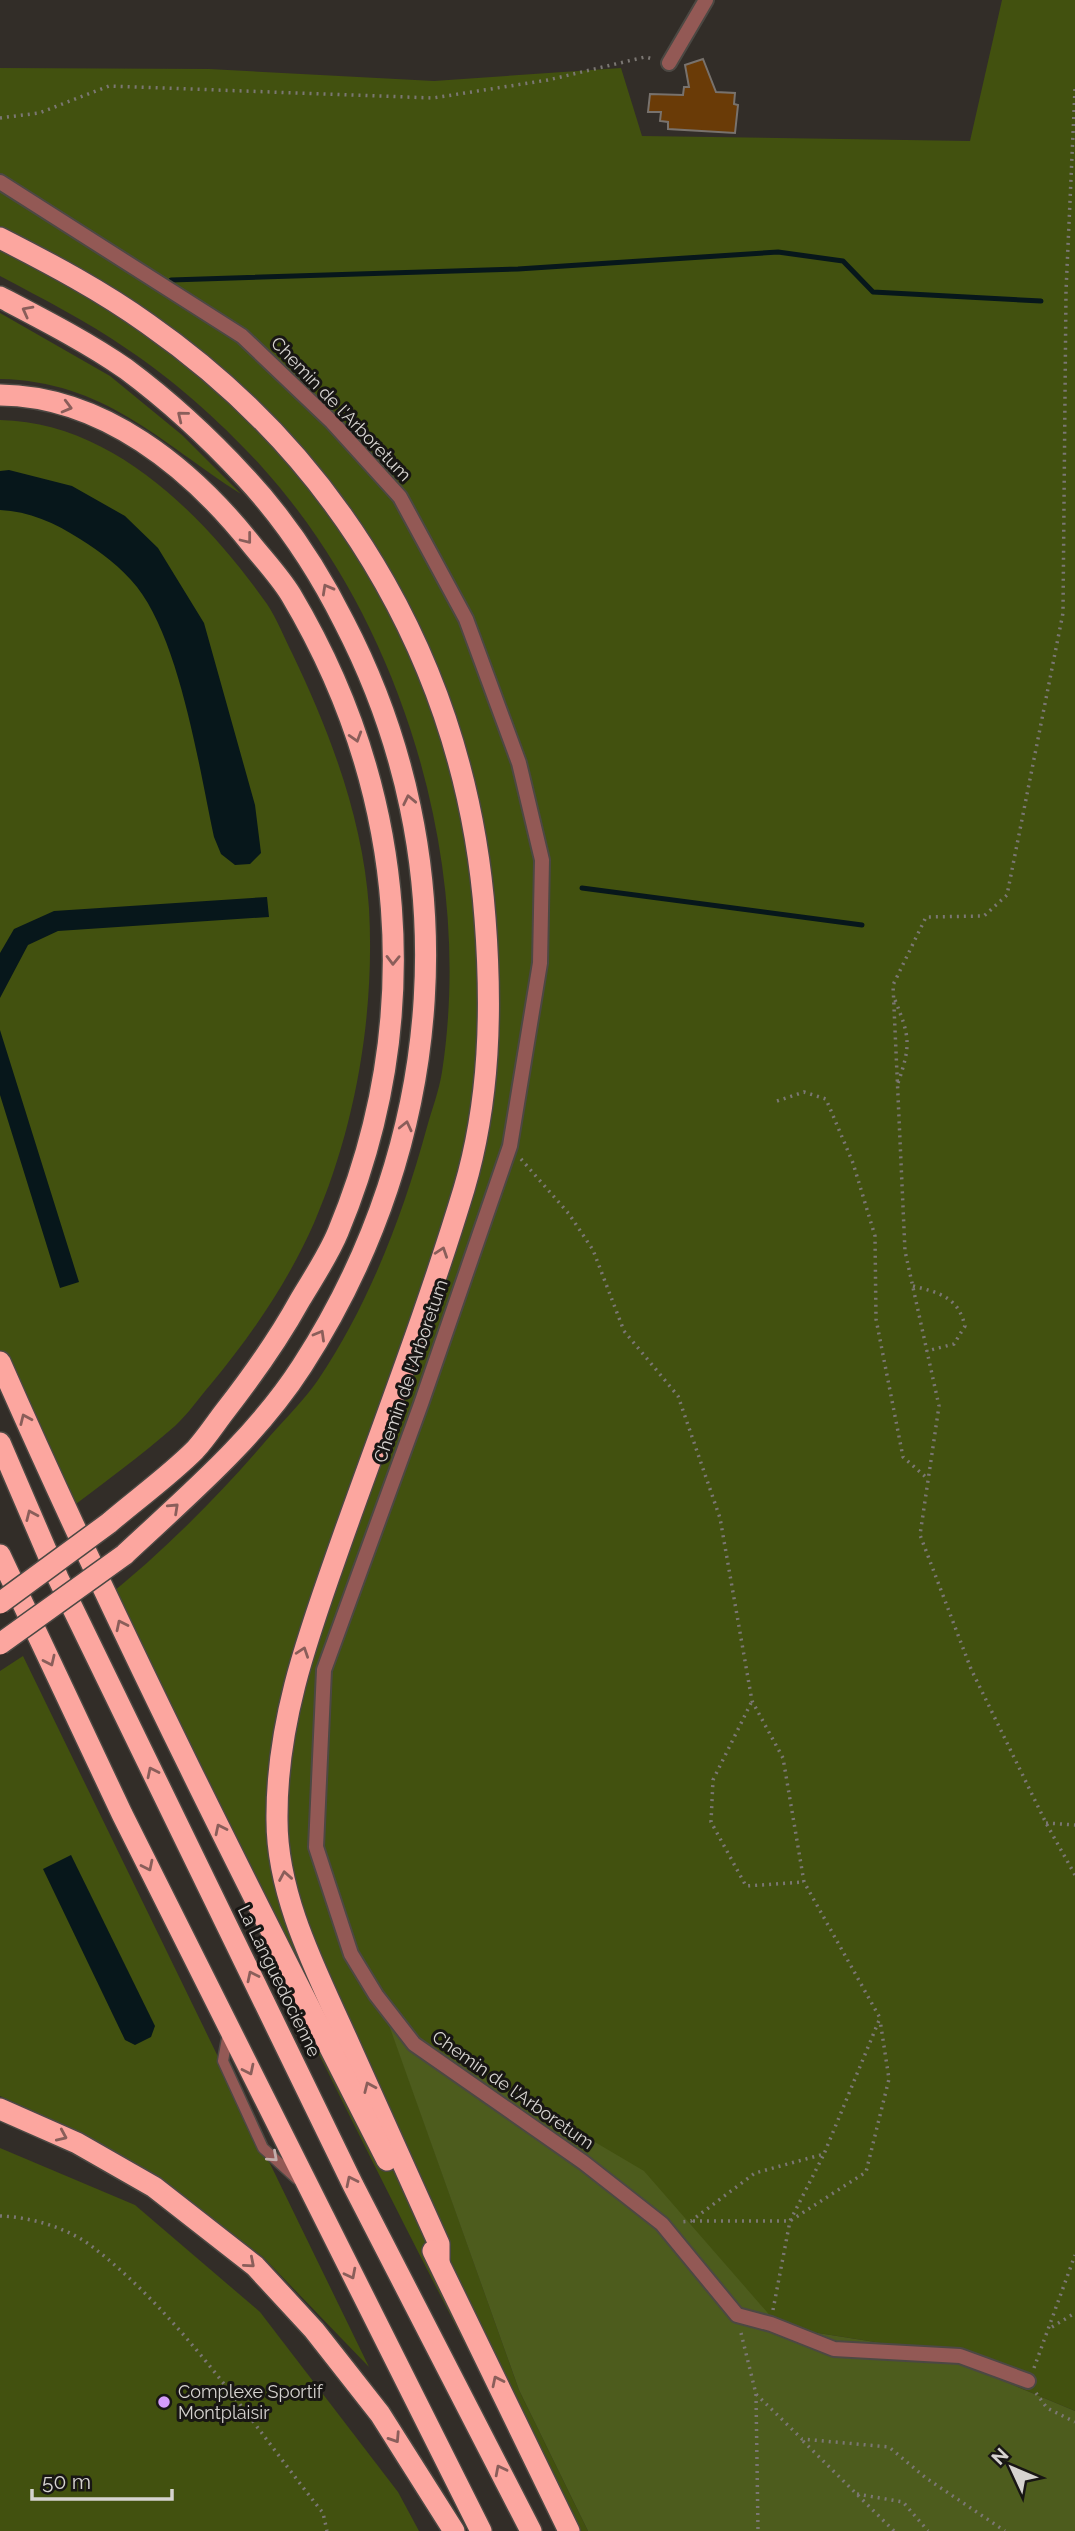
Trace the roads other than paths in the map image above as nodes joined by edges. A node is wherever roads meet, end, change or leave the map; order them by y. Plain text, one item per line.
1 (706, 0) edge
2 (669, 63) road end
3 (0, 182) edge
4 (0, 238) edge
5 (0, 297) edge
6 (0, 395) edge
7 (0, 1362) edge
8 (0, 1444) edge
9 (0, 1555) edge
10 (0, 1603) edge
11 (0, 1644) edge
12 (0, 2109) edge
13 (439, 2262) junction
14 (1028, 2381) road end
15 (454, 2531) edge
16 (481, 2531) edge
17 (531, 2531) edge
18 (569, 2531) edge

1 - 2 street
3 - 14 street, Chemin de l'Arboretum
13 -> 4 highway
11 -> 5 highway, bridge
6 -> 10 highway, bridge
13 -> 7 highway
17 -> 8 highway, La Languedocienne
9 -> 16 highway
12 -> 15 highway
18 -> 13 highway

